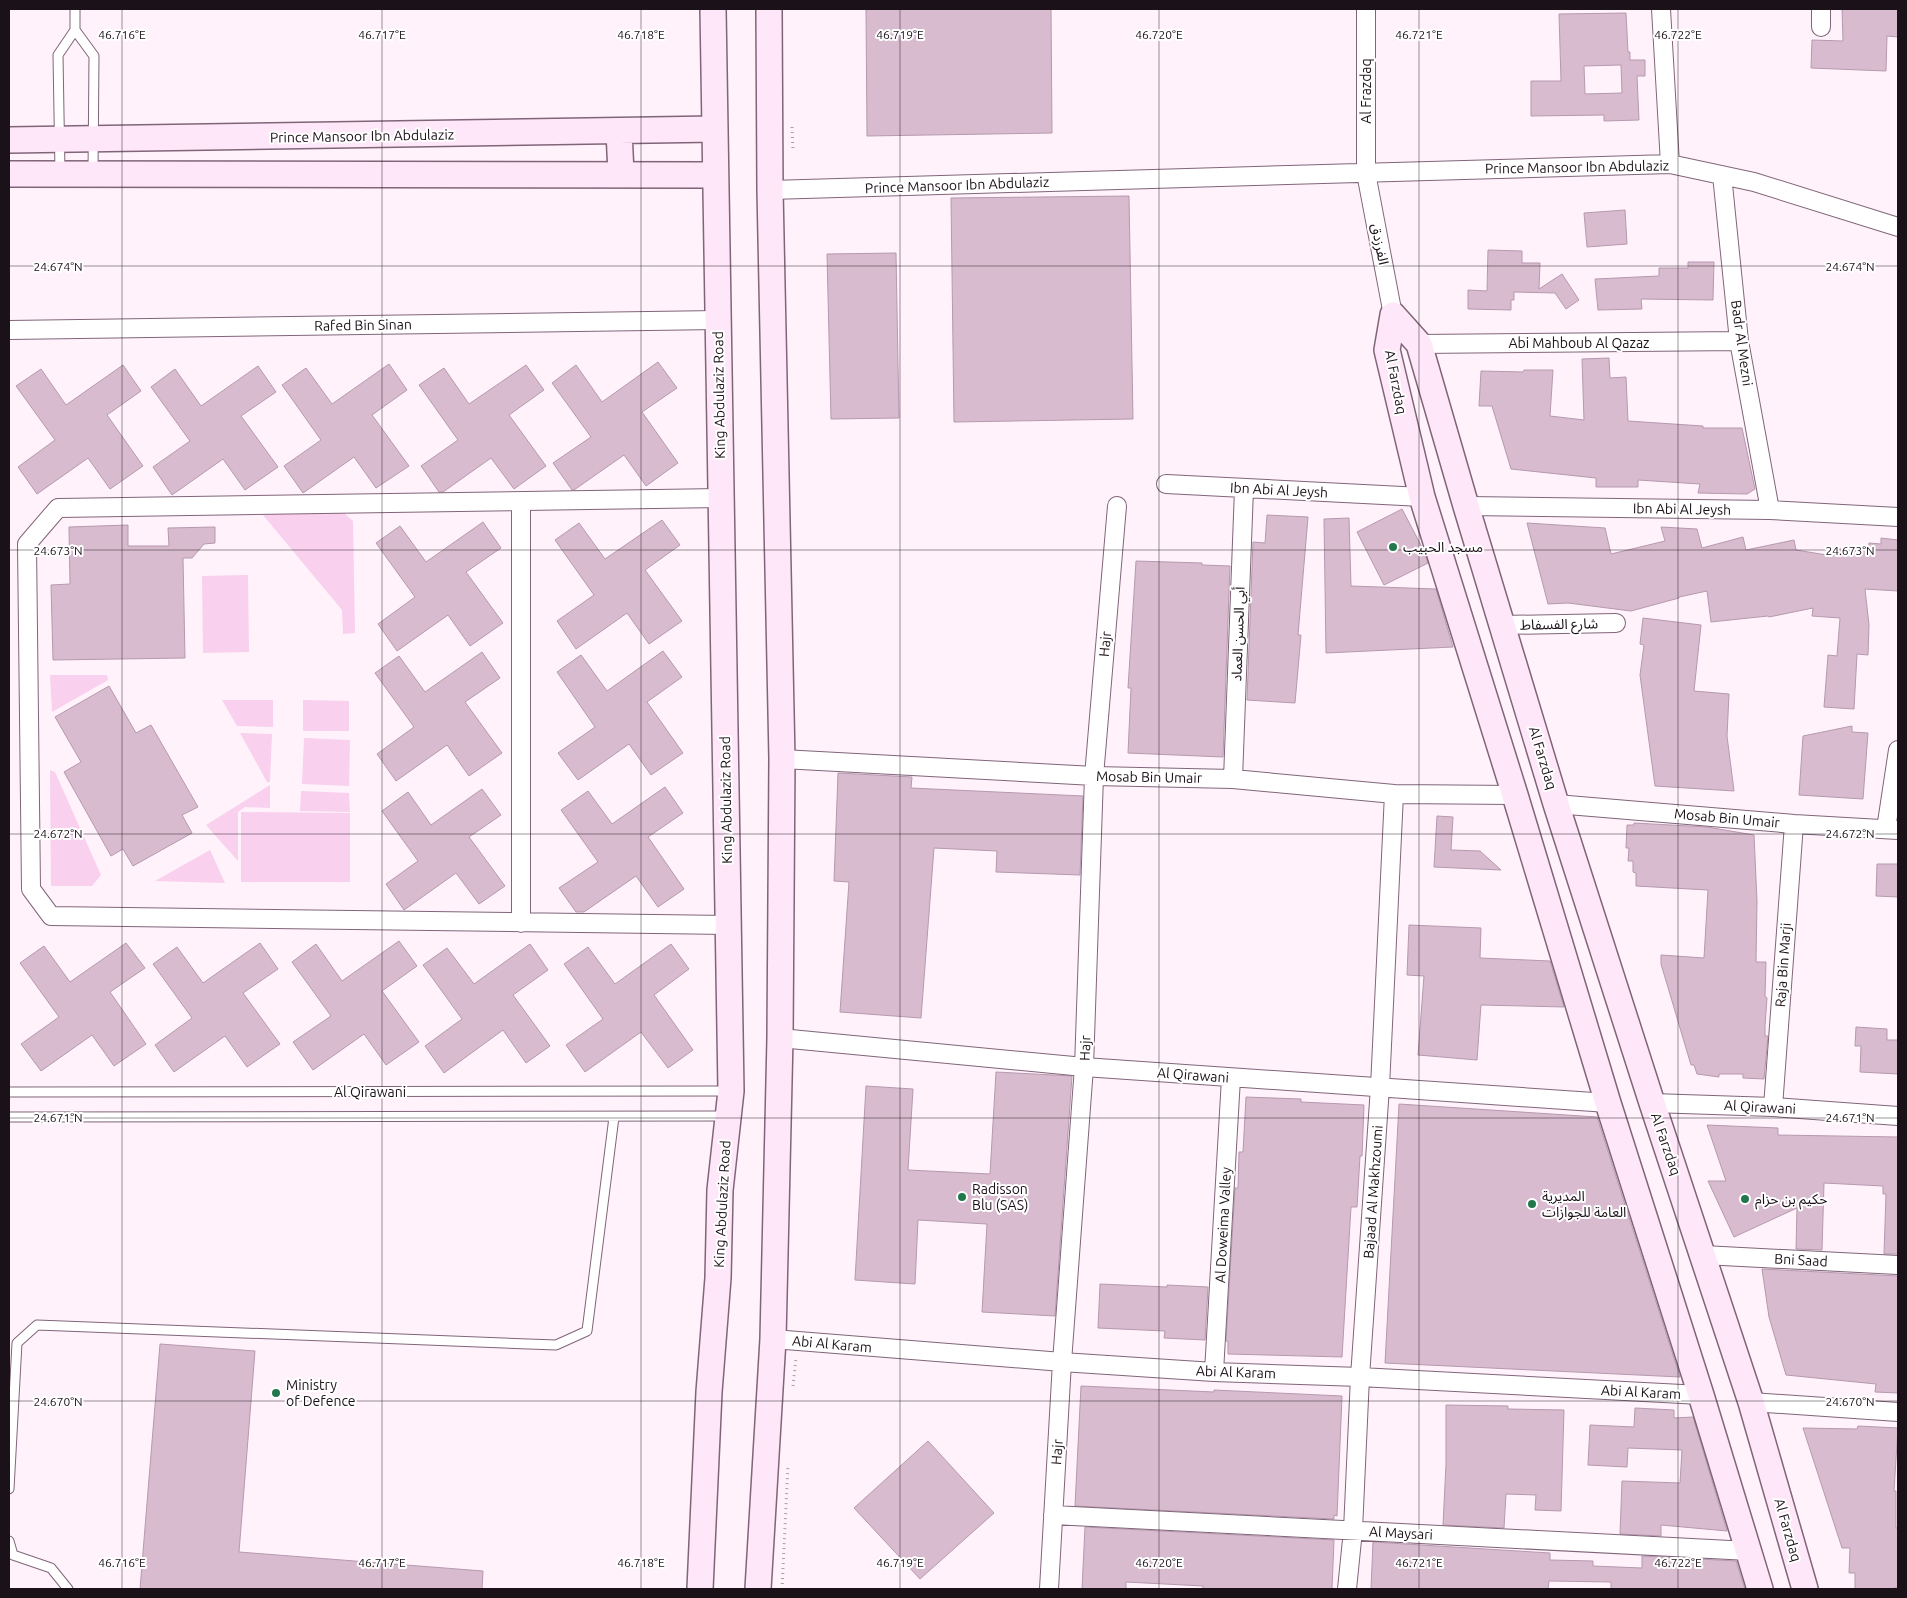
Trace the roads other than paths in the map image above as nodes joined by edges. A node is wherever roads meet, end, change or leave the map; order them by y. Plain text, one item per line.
1 (76, 9) edge
2 (713, 9) edge
3 (769, 9) edge
4 (1366, 9) edge
5 (1661, 9) edge
6 (1821, 9) edge
7 (1821, 27) dead end
8 (75, 30) junction
9 (716, 129) junction
10 (619, 131) junction
11 (9, 140) edge
12 (59, 140) junction
13 (93, 140) junction
14 (1670, 164) junction
15 (60, 173) junction
16 (1366, 173) junction
17 (9, 174) edge
18 (92, 174) junction
19 (621, 174) junction
20 (716, 174) junction
21 (1722, 175) junction
22 (770, 190) junction
23 (1898, 227) edge
24 (1393, 315) junction
25 (718, 320) junction
26 (9, 330) edge
27 (1740, 341) junction
28 (1419, 344) junction
29 (1166, 484) dead end
30 (1244, 489) junction
31 (1422, 497) junction
32 (721, 498) junction
33 (520, 502) junction
34 (1117, 506) dead end
35 (1466, 506) junction
36 (1770, 510) junction
37 (1898, 518) edge
38 (1616, 623) dead end
39 (1502, 625) junction
40 (1898, 750) edge
41 (782, 759) junction
42 (1094, 776) junction
43 (1233, 778) junction
44 (1394, 794) junction
45 (1515, 795) junction
46 (1556, 804) junction
47 (1794, 824) junction
48 (1892, 829) edge
49 (520, 923) junction
50 (728, 925) junction
51 (780, 1038) junction
52 (1084, 1067) junction
53 (1231, 1078) junction
54 (1380, 1087) junction
55 (731, 1091) junction
56 (9, 1092) edge
57 (1608, 1102) junction
58 (1652, 1103) junction
59 (1773, 1107) junction
60 (728, 1116) junction
61 (1898, 1116) edge
62 (9, 1117) edge
63 (614, 1117) junction
64 (1703, 1256) junction
65 (1898, 1265) edge
66 (772, 1339) junction
67 (1062, 1362) junction
68 (1214, 1372) junction
69 (1360, 1377) junction
70 (1701, 1395) junction
71 (1751, 1402) junction
72 (1898, 1412) edge
73 (9, 1489) edge
74 (1053, 1515) junction
75 (1353, 1530) junction
76 (9, 1541) edge
77 (1749, 1551) junction
78 (68, 1589) edge
79 (700, 1589) edge
80 (758, 1589) edge
81 (1049, 1589) edge
82 (1347, 1589) edge
83 (1760, 1589) edge
84 (1806, 1589) edge

1 - 8 lane
2 - 9 street, King Abdulaziz Road
3 - 22 street
4 - 16 street, Al Frazdaq
5 - 14 street
6 - 7 street
8 - 12 lane
8 - 13 lane
9 - 10 street, Prince Mansoor Ibn Abdulaziz
9 - 20 street, King Abdulaziz Road
10 - 13 street, Prince Mansoor Ibn Abdulaziz
10 - 19 street
11 - 12 street, Prince Mansoor Ibn Abdulaziz
12 - 13 street, Prince Mansoor Ibn Abdulaziz
12 - 15 lane
13 - 18 lane
14 - 16 street, Prince Mansoor Ibn Abdulaziz
14 - 21 street, Prince Mansoor Ibn Abdulaziz
15 - 17 street
15 - 18 street
16 - 22 street, Prince Mansoor Ibn Abdulaziz
16 - 24 street, الفرزدق
18 - 19 street
19 - 20 street
20 - 25 street, King Abdulaziz Road
21 - 23 street, Prince Mansoor Ibn Abdulaziz
21 - 27 street, Badr Al Mezni
22 - 41 street
24 - 28 street, Al Farzdaq
24 - 31 street, Al Farzdaq
25 - 26 street, Rafed Bin Sinan
25 - 32 street, King Abdulaziz Road
27 - 28 street, Abi Mahboub Al Qazaz
27 - 36 street, Badr Al Mezni
28 - 35 street, Al Farzdaq
29 - 30 street, Ibn Abi Al Jeysh
30 - 31 street, Ibn Abi Al Jeysh
30 - 43 street, أبي الحسن العماد
31 - 45 street, Al Farzdaq
32 - 33 street
32 - 50 street, King Abdulaziz Road
33 - 49 street
33 - 49 street
34 - 42 street, Hajr
35 - 36 street, Ibn Abi Al Jeysh
35 - 39 street, Al Farzdaq
36 - 37 street, Ibn Abi Al Jeysh
38 - 39 street, شارع الفسفاط
39 - 46 street, Al Farzdaq
40 - 48 street
41 - 42 street, Mosab Bin Umair
41 - 51 street
42 - 43 street, Mosab Bin Umair
42 - 52 street, Hajr
43 - 44 street, Mosab Bin Umair
44 - 45 street, Mosab Bin Umair
44 - 54 street, Bajaad Al Makhzoumi
45 - 57 street, Al Farzdaq
46 - 47 street, Mosab Bin Umair
46 - 58 street, Al Farzdaq
47 - 48 street, Mosab Bin Umair
47 - 59 street, Raja Bin Marji
49 - 50 street
50 - 55 street, King Abdulaziz Road
51 - 52 street, Al Qirawani
51 - 66 street
52 - 53 street, Al Qirawani
52 - 67 street, Hajr
53 - 54 street, Al Qirawani
53 - 68 street, Al Doweima Valley
54 - 57 street, Al Qirawani
54 - 69 street, Bajaad Al Makhzoumi
55 - 56 lane, Al Qirawani
55 - 60 street, King Abdulaziz Road
57 - 70 street, Al Farzdaq
58 - 59 street, Al Qirawani
58 - 64 street, Al Farzdaq
59 - 61 street, Al Qirawani
60 - 63 lane, Al Qirawani
60 - 79 street, King Abdulaziz Road
62 - 63 lane, Al Qirawani
63 - 73 lane
64 - 65 street, Bni Saad
64 - 71 street, Al Farzdaq
66 - 67 street, Abi Al Karam
66 - 80 street
67 - 68 street, Abi Al Karam
67 - 74 street, Hajr
68 - 69 street, Abi Al Karam
69 - 70 street, Abi Al Karam
69 - 75 street, Bajaad Al Makhzoumi
70 - 77 street, Al Farzdaq
71 - 72 street
71 - 84 street, Al Farzdaq
74 - 75 street, Al Maysari
74 - 81 street, Hajr
75 - 77 street, Al Maysari
75 - 82 street, Bajaad Al Makhzoumi
76 - 78 lane
77 - 83 street, Al Farzdaq

